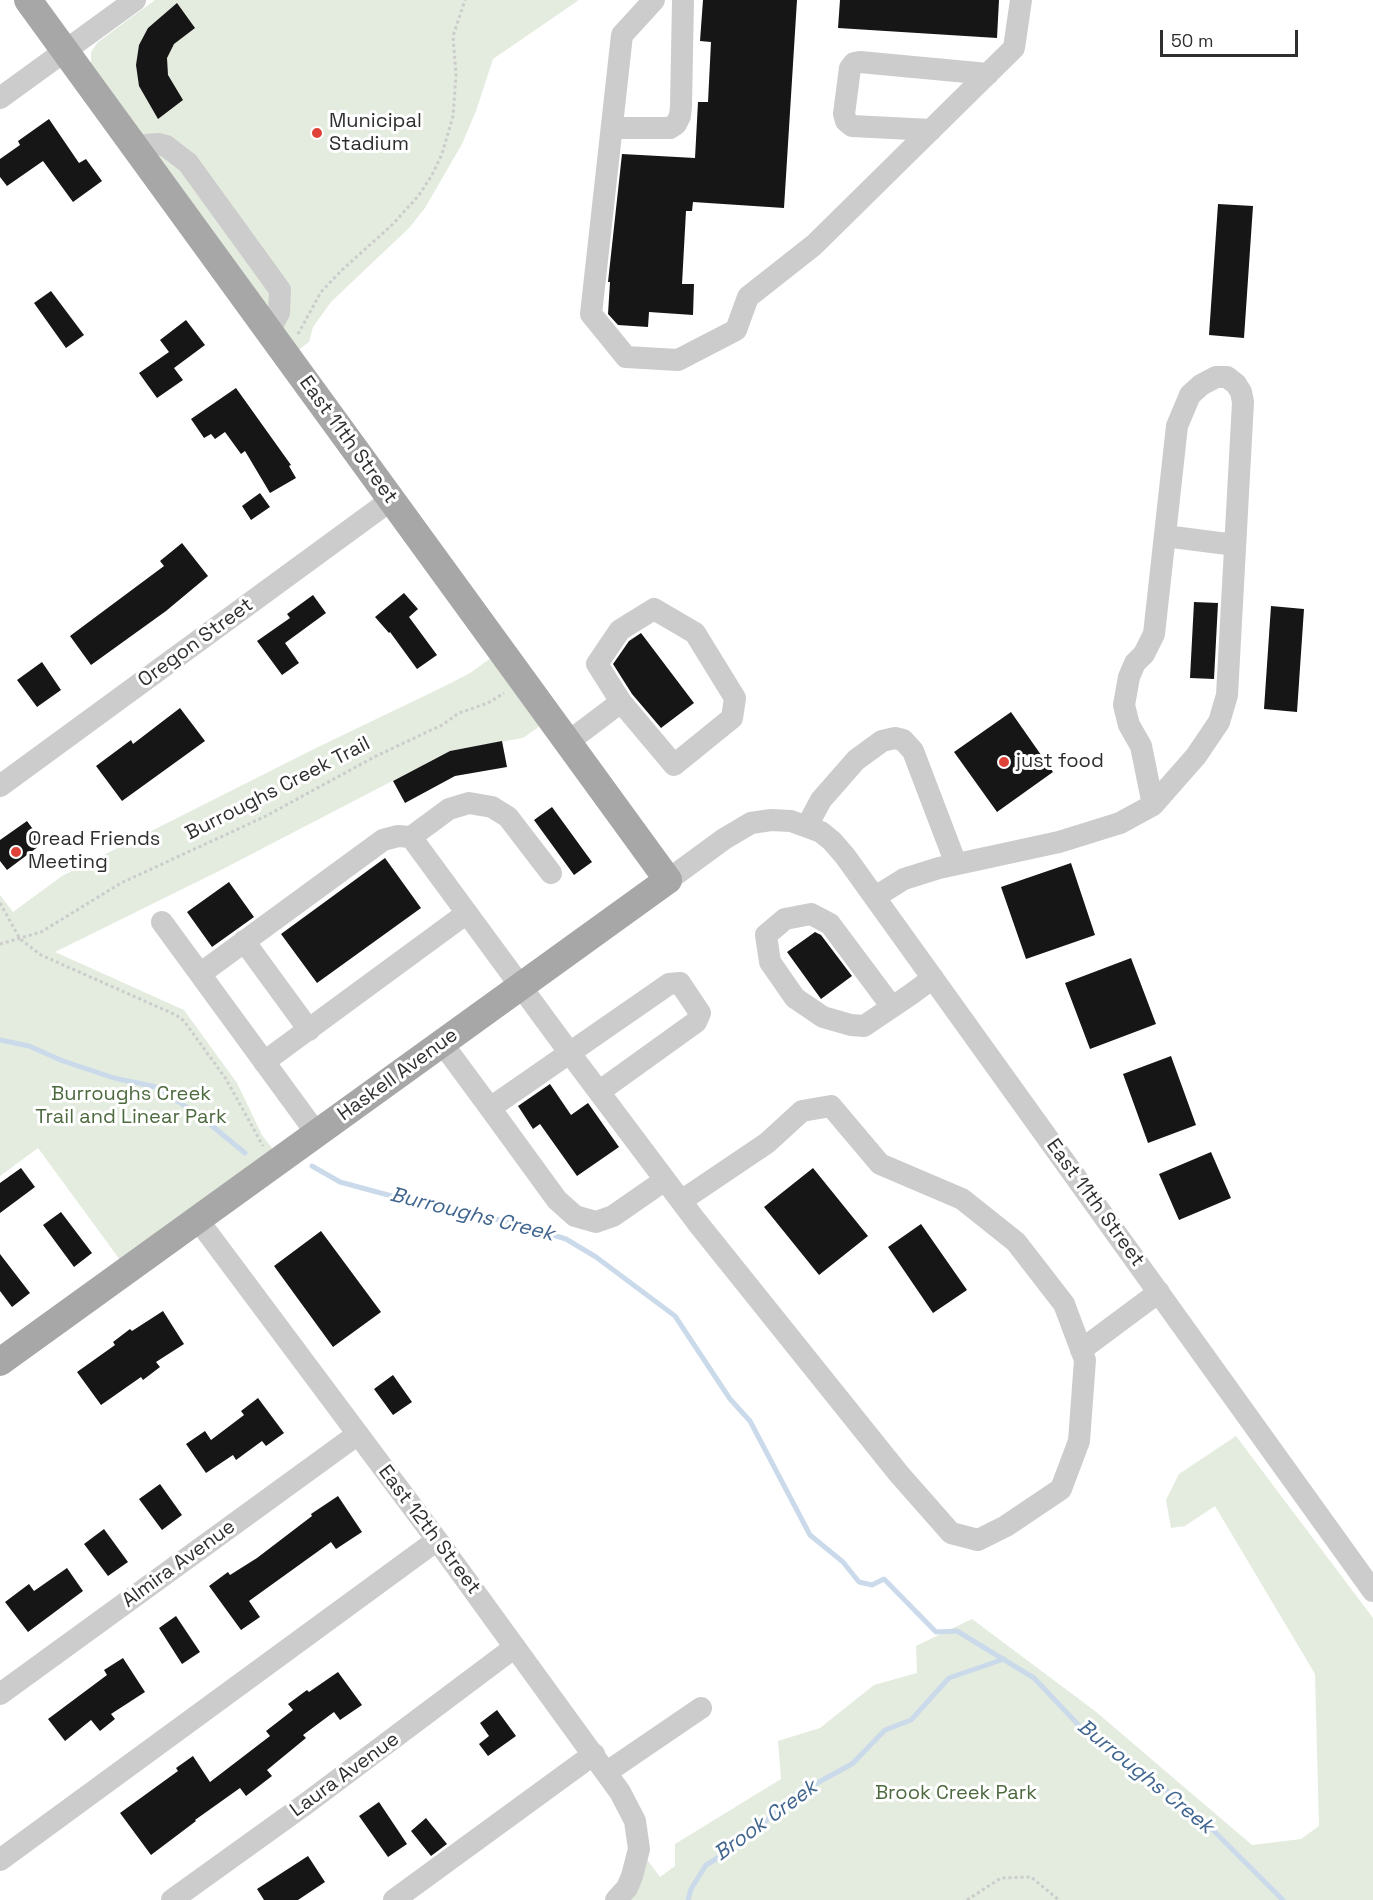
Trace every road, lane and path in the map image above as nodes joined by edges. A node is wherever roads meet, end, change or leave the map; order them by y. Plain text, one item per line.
1 (28, 0) edge
2 (135, 0) edge
3 (465, 0) edge
4 (654, 0) edge
5 (682, 0) edge
6 (1021, 0) edge
7 (65, 51) junction
8 (988, 74) junction
9 (0, 98) edge
10 (612, 128) junction
11 (931, 130) junction
12 (297, 337) dead end
13 (391, 500) junction
14 (1165, 536) junction
15 (1235, 545) junction
16 (506, 692) dead end
17 (621, 702) junction
18 (568, 742) junction
19 (0, 786) edge
20 (1152, 805) junction
21 (807, 826) junction
22 (411, 837) junction
23 (956, 864) junction
24 (551, 873) dead end
25 (668, 880) junction
26 (875, 897) junction
27 (0, 903) edge
28 (467, 913) junction
29 (162, 922) dead end
30 (20, 939) junction
31 (244, 941) junction
32 (0, 944) edge
33 (200, 974) junction
34 (933, 978) junction
35 (521, 986) junction
36 (892, 1007) junction
37 (309, 1029) junction
38 (442, 1043) junction
39 (569, 1052) junction
40 (264, 1062) junction
41 (600, 1091) junction
42 (490, 1108) junction
43 (317, 1134) junction
44 (263, 1147) dead end
45 (665, 1180) junction
46 (681, 1201) junction
47 (198, 1220) junction
48 (1159, 1292) junction
49 (1081, 1350) junction
50 (0, 1362) edge
51 (358, 1434) junction
52 (437, 1540) junction
53 (1373, 1591) edge
54 (515, 1647) junction
55 (0, 1694) edge
56 (701, 1708) dead end
57 (600, 1763) junction
58 (0, 1860) edge
59 (172, 1900) edge
60 (394, 1900) edge
61 (616, 1900) edge
62 (967, 1900) edge
63 (1059, 1900) edge

1 - 7 main road, East 11th Street
2 - 7 street
3 - 12 path
4 - 10 street
5 - 10 street
6 - 8 street
7 - 9 street
7 - 13 main road, East 11th Street
8 - 11 street
8 - 11 street
10 - 11 street
13 - 18 main road, East 11th Street
13 - 19 street, Oregon Street
14 - 15 street
14 - 15 street
14 - 20 street
15 - 20 street
16 - 30 path, Burroughs Creek Trail
17 - 17 street
17 - 18 street
18 - 25 main road, East 11th Street
20 - 23 street
21 - 23 street
21 - 25 street, Haskell Avenue
21 - 26 street, East 11th Street
22 - 24 street
22 - 28 street
22 - 31 street
23 - 26 street
25 - 35 main road, Haskell Avenue
26 - 34 street, East 11th Street
27 - 30 path
28 - 35 street
28 - 37 street
29 - 33 street
30 - 32 path, Burroughs Creek Trail
30 - 44 path
31 - 33 street
31 - 37 street
33 - 40 street
34 - 36 street
34 - 48 street, East 11th Street
35 - 38 main road, Haskell Avenue
35 - 39 street
36 - 36 street
37 - 40 street
38 - 42 street
38 - 43 main road, Haskell Avenue
39 - 41 street
39 - 41 street
39 - 42 street
40 - 43 street
41 - 45 street
42 - 45 street
43 - 47 main road, Haskell Avenue
45 - 46 street
46 - 49 street
46 - 49 street
47 - 50 main road, Haskell Avenue
47 - 51 street, East 12th Street
48 - 49 street
48 - 53 street, East 11th Street
51 - 52 street, East 12th Street
51 - 55 street, Almira Avenue
52 - 54 street, East 12th Street
52 - 58 street
54 - 57 street, East 12th Street
54 - 59 street, Laura Avenue
56 - 57 street
57 - 60 street
57 - 61 street, East 12th Street
62 - 63 path

